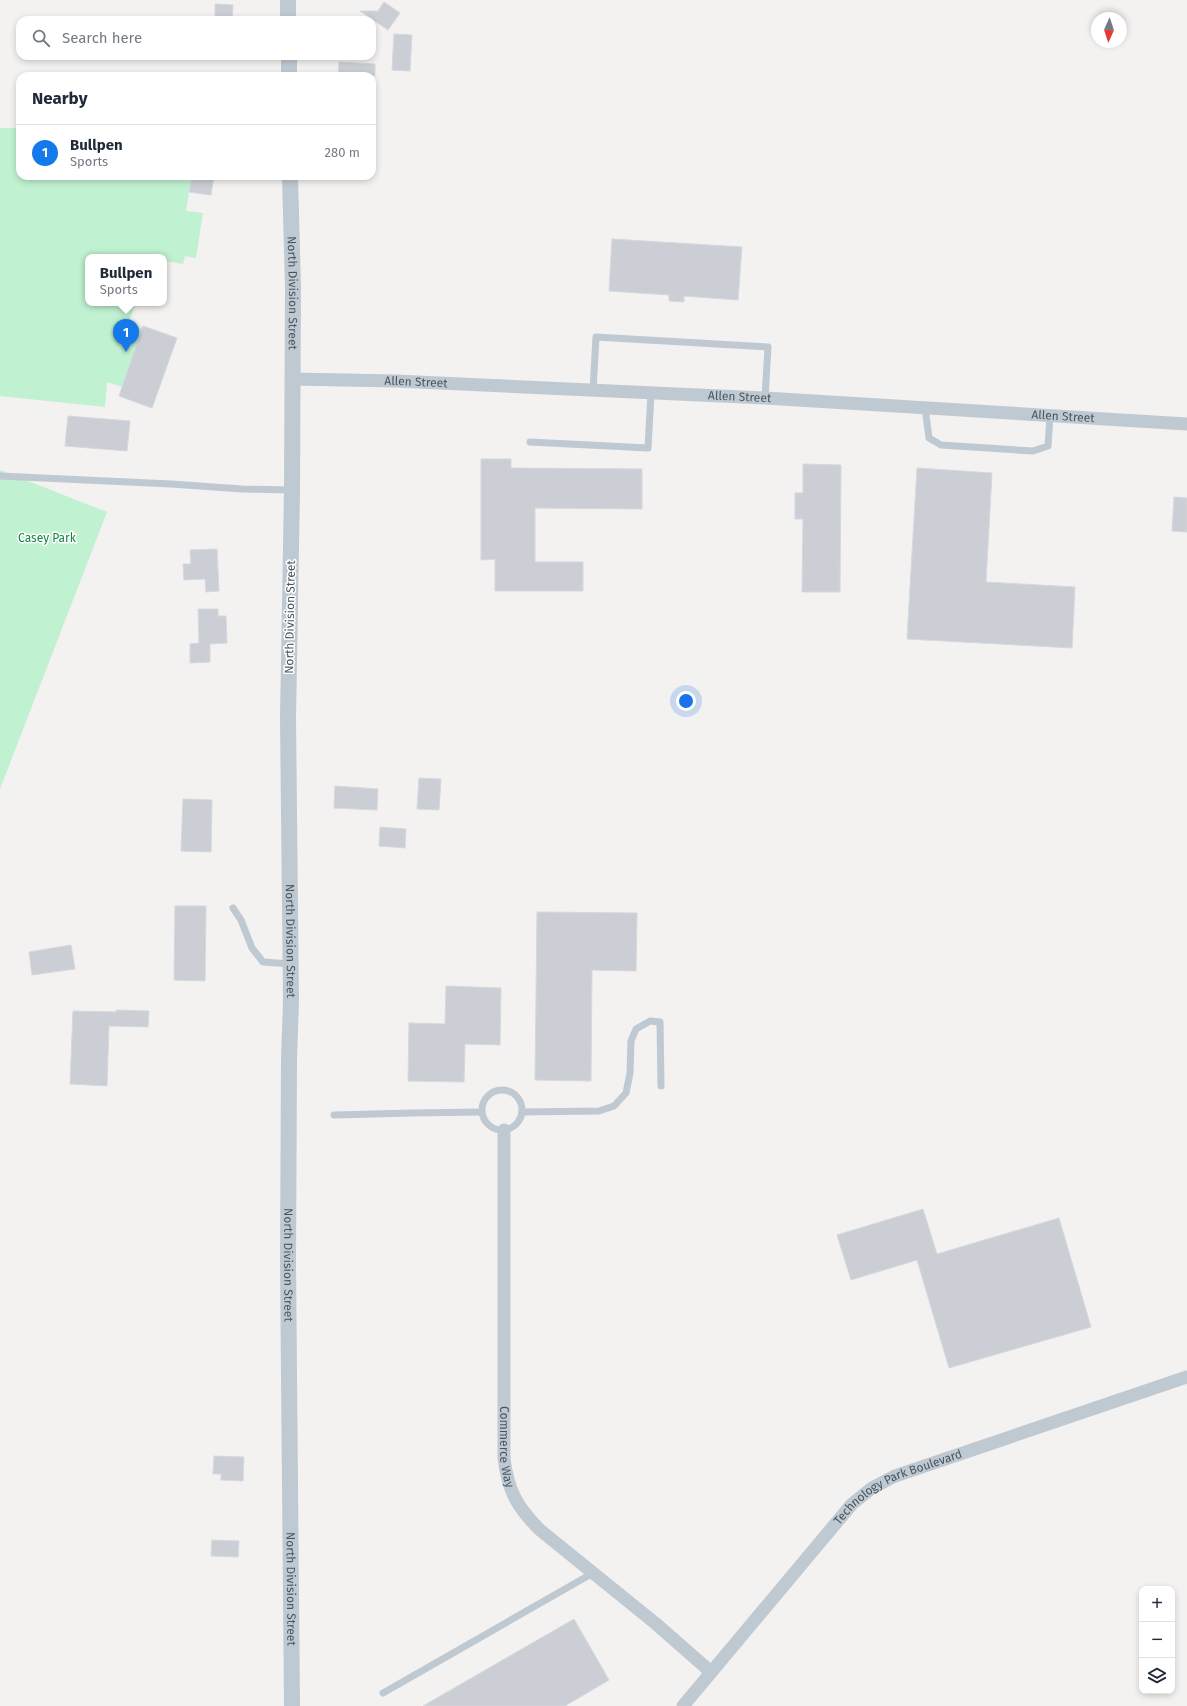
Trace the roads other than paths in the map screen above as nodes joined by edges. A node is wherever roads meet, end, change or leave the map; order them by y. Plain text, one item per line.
1 (288, 0) edge
2 (288, 16) edge
3 (289, 60) edge
4 (289, 72) edge
5 (290, 180) edge
6 (292, 379) junction
7 (593, 391) junction
8 (651, 393) junction
9 (765, 398) junction
10 (925, 408) junction
11 (1050, 416) junction
12 (1187, 424) edge
13 (530, 442) dead end
14 (1, 476) edge
15 (292, 490) junction
16 (233, 908) dead end
17 (291, 964) junction
18 (661, 1086) dead end
19 (481, 1112) junction
20 (522, 1112) junction
21 (334, 1115) dead end
22 (504, 1130) junction
23 (1187, 1377) edge
24 (593, 1573) junction
25 (711, 1672) junction
26 (383, 1693) dead end
27 (292, 1706) edge
28 (683, 1706) edge

1 - 2 street
3 - 4 street
5 - 6 street, North Division Street
6 - 7 street, Allen Street
6 - 15 street, North Division Street
7 - 8 street, Allen Street
7 - 9 lane
8 - 9 street, Allen Street
8 - 13 lane
9 - 10 street, Allen Street
10 - 11 street, Allen Street
10 - 11 lane
11 - 12 street, Allen Street
14 - 15 lane
15 - 17 street, North Division Street
16 - 17 lane
17 - 27 street, North Division Street
18 - 20 lane
19 - 20 lane
19 - 21 lane
19 - 22 lane
20 - 22 lane
22 - 24 street, Commerce Way
23 - 25 street, Technology Park Boulevard
24 - 25 street, Commerce Way
24 - 26 lane
25 - 28 street, Technology Park Boulevard

